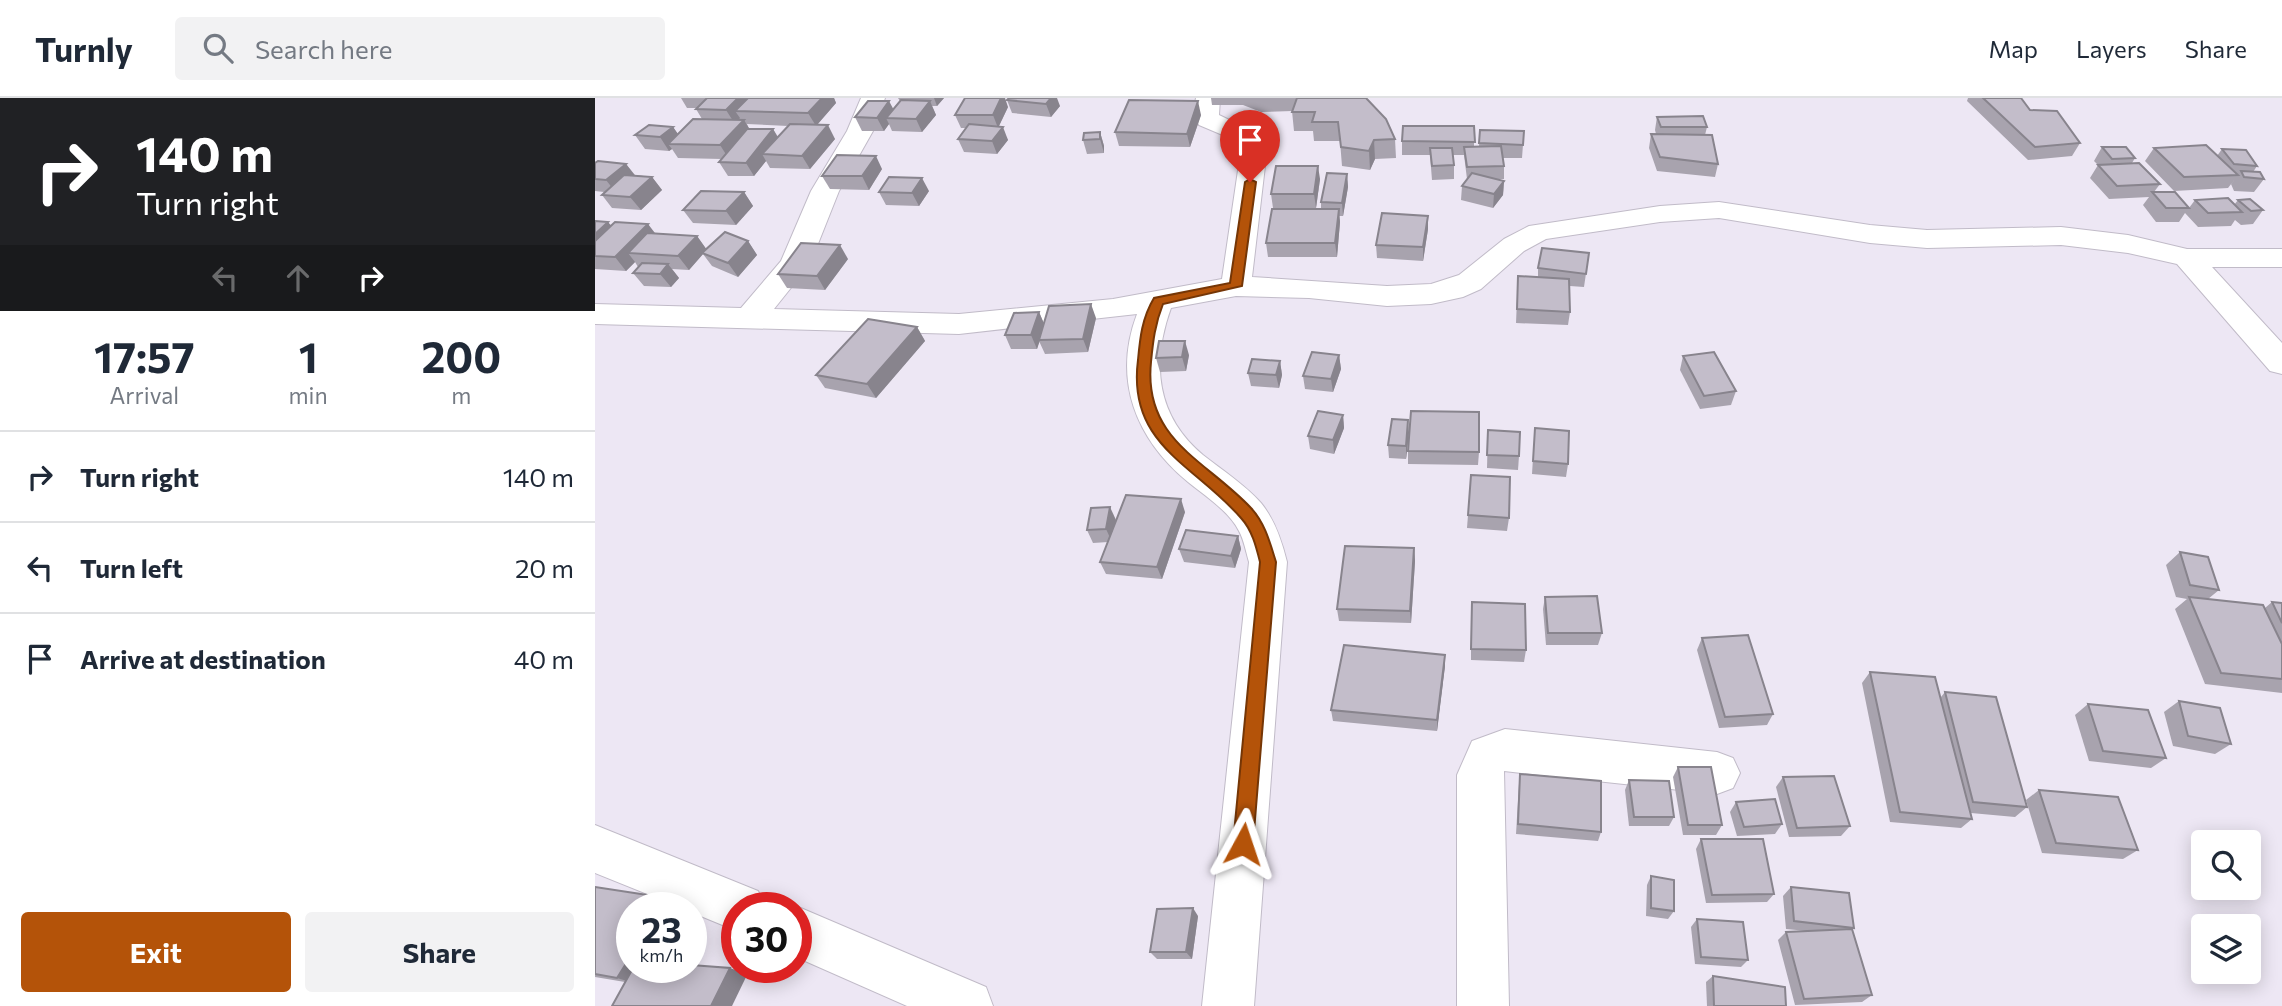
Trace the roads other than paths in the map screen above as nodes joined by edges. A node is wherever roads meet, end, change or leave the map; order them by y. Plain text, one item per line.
1 (873, 98) edge
2 (1208, 98) edge
3 (2187, 258) junction
4 (2282, 258) edge
5 (1235, 286) junction
6 (1158, 301) junction
7 (595, 314) edge
8 (749, 318) junction
9 (2282, 363) edge
10 (1717, 773) dead end
11 (595, 849) edge
12 (721, 900) edge
13 (812, 938) edge
14 (967, 1006) edge
15 (1228, 1006) edge
16 (1483, 1006) edge

1 - 8 street
2 - 5 street
3 - 4 street
3 - 5 street
3 - 9 street
5 - 6 street
6 - 8 street
6 - 15 street
7 - 8 street
10 - 16 street
11 - 12 street
13 - 14 street

